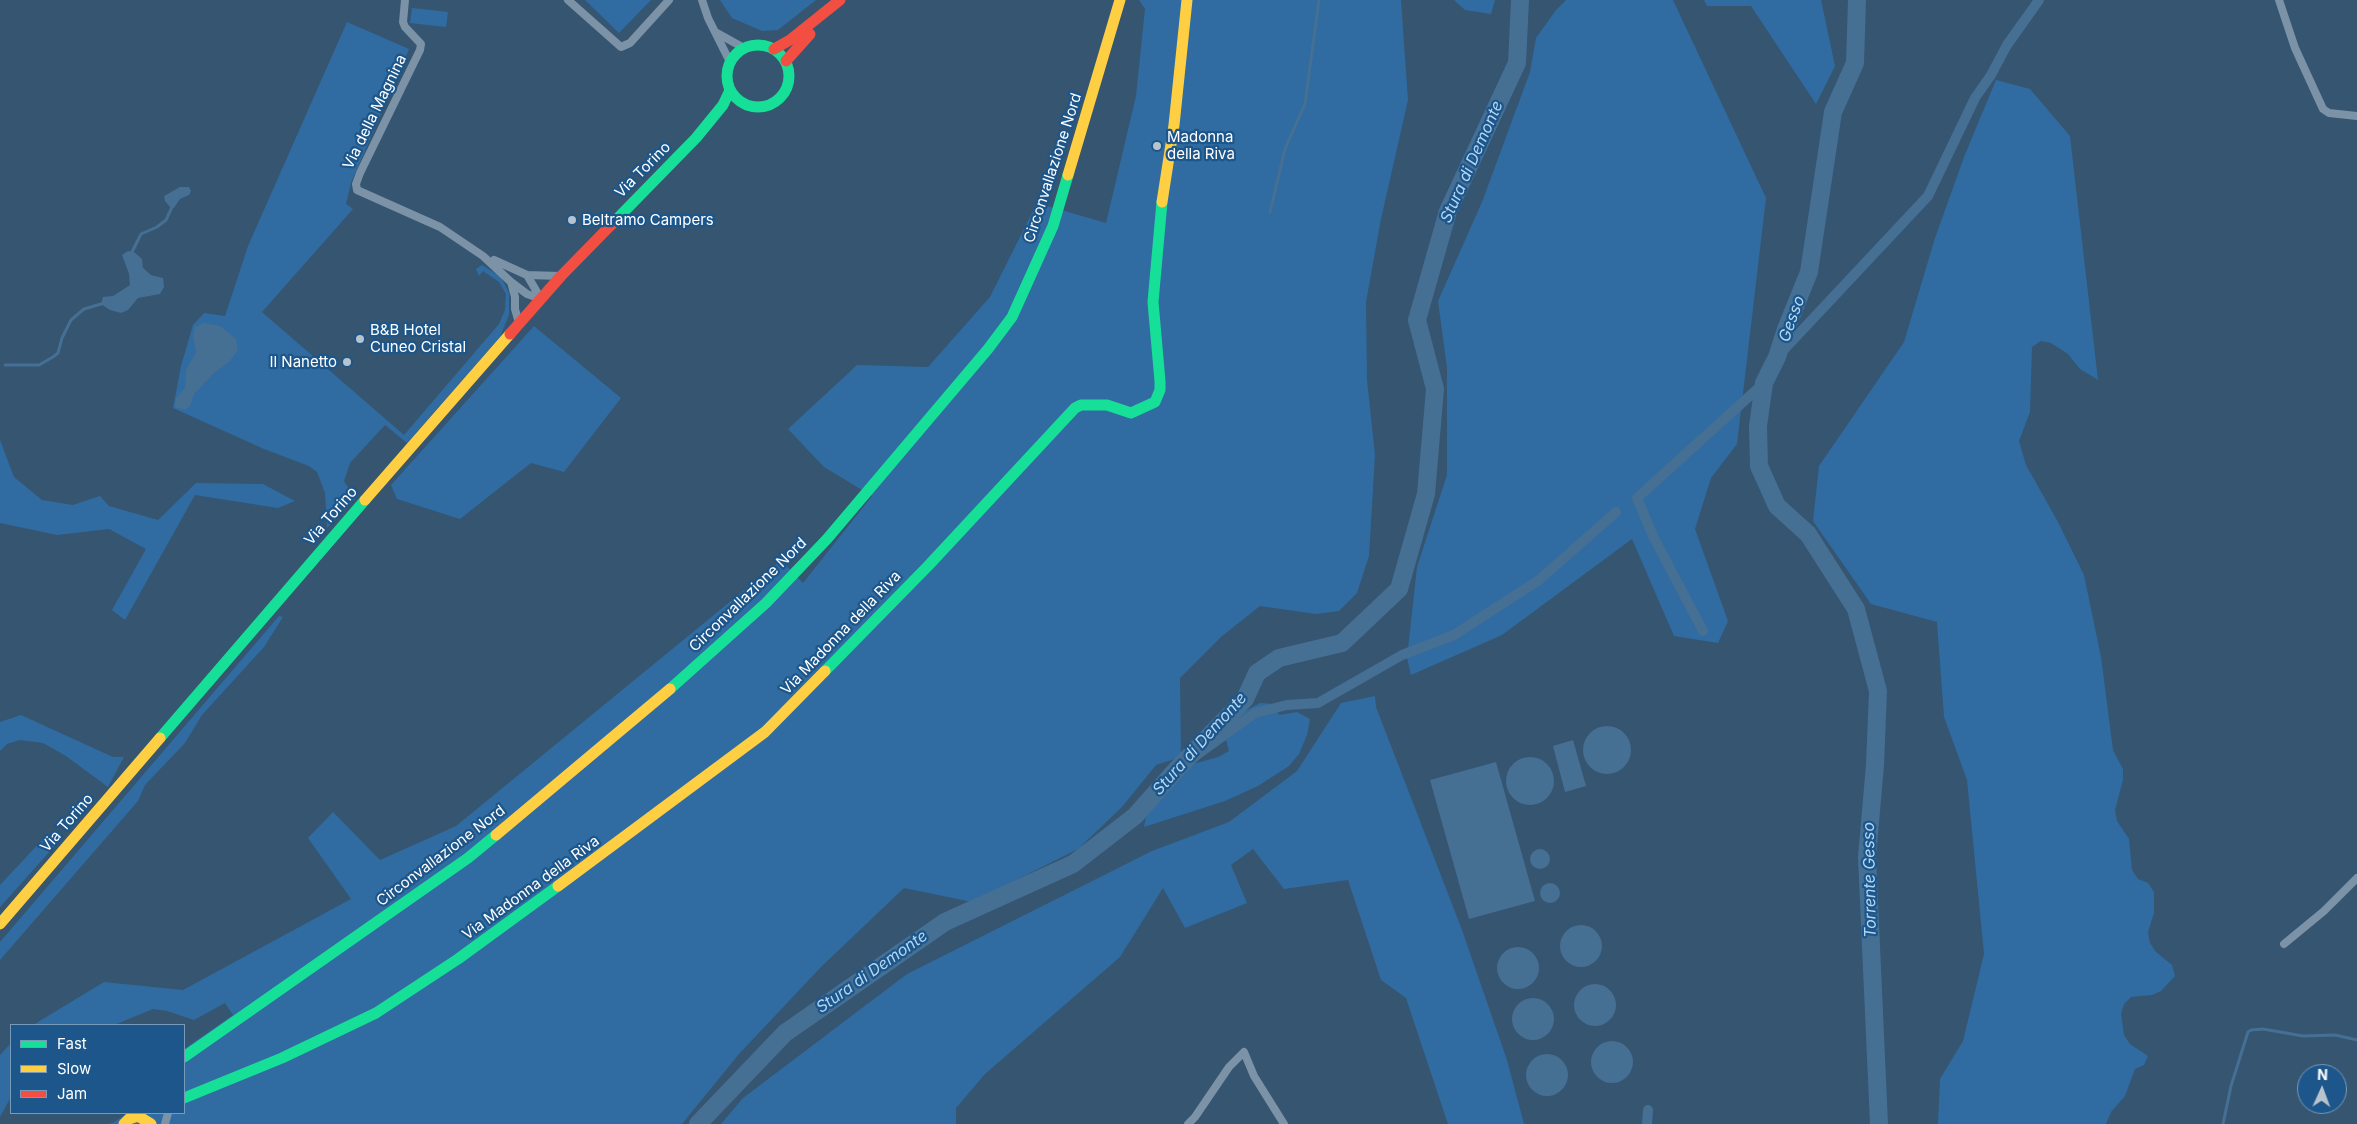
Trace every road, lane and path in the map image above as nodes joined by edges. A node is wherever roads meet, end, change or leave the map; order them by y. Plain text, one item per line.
1 (405, 0) edge
2 (568, 0) edge
3 (668, 0) edge
4 (675, 0) edge
5 (702, 0) edge
6 (1120, 0) edge
7 (1187, 0) edge
8 (2279, 0) edge
9 (838, 2) edge
10 (661, 10) junction
11 (717, 33) junction
12 (744, 48) junction
13 (774, 49) junction
14 (786, 61) junction
15 (730, 62) junction
16 (730, 90) junction
17 (743, 103) junction
18 (2357, 116) edge
19 (696, 138) junction
20 (483, 256) junction
21 (526, 275) junction
22 (561, 276) junction
23 (511, 282) junction
24 (541, 299) junction
25 (520, 323) junction
26 (2357, 878) edge
27 (0, 924) edge
28 (2284, 944) dead end
29 (188, 1054) edge
30 (185, 1098) edge
31 (148, 1117) edge
32 (128, 1119) edge
33 (1188, 1124) edge
34 (1284, 1124) edge

1 - 20 street, Via della Magnina
2 - 10 street
3 - 10 street
4 - 10 street
5 - 11 street
6 - 29 main road, Circonvallazione Nord
7 - 30 main road, Via Madonna della Riva
8 - 18 street
9 - 13 main road
9 - 14 main road
11 - 12 street
11 - 15 street
12 - 13 main road
12 - 15 main road
13 - 14 main road
14 - 17 main road
15 - 16 main road
16 - 17 main road
16 - 19 main road, Via Torino
17 - 19 main road, Via Torino
19 - 22 main road, Via Torino
20 - 21 street, Via della Magnina
20 - 23 street, Via della Magnina
21 - 22 street, Via della Magnina
21 - 24 street
22 - 24 main road, Via Torino
23 - 24 street, Via della Magnina
23 - 25 street
24 - 25 main road, Via Torino
25 - 27 main road, Via Torino
26 - 28 street
31 - 32 main road
33 - 34 street

